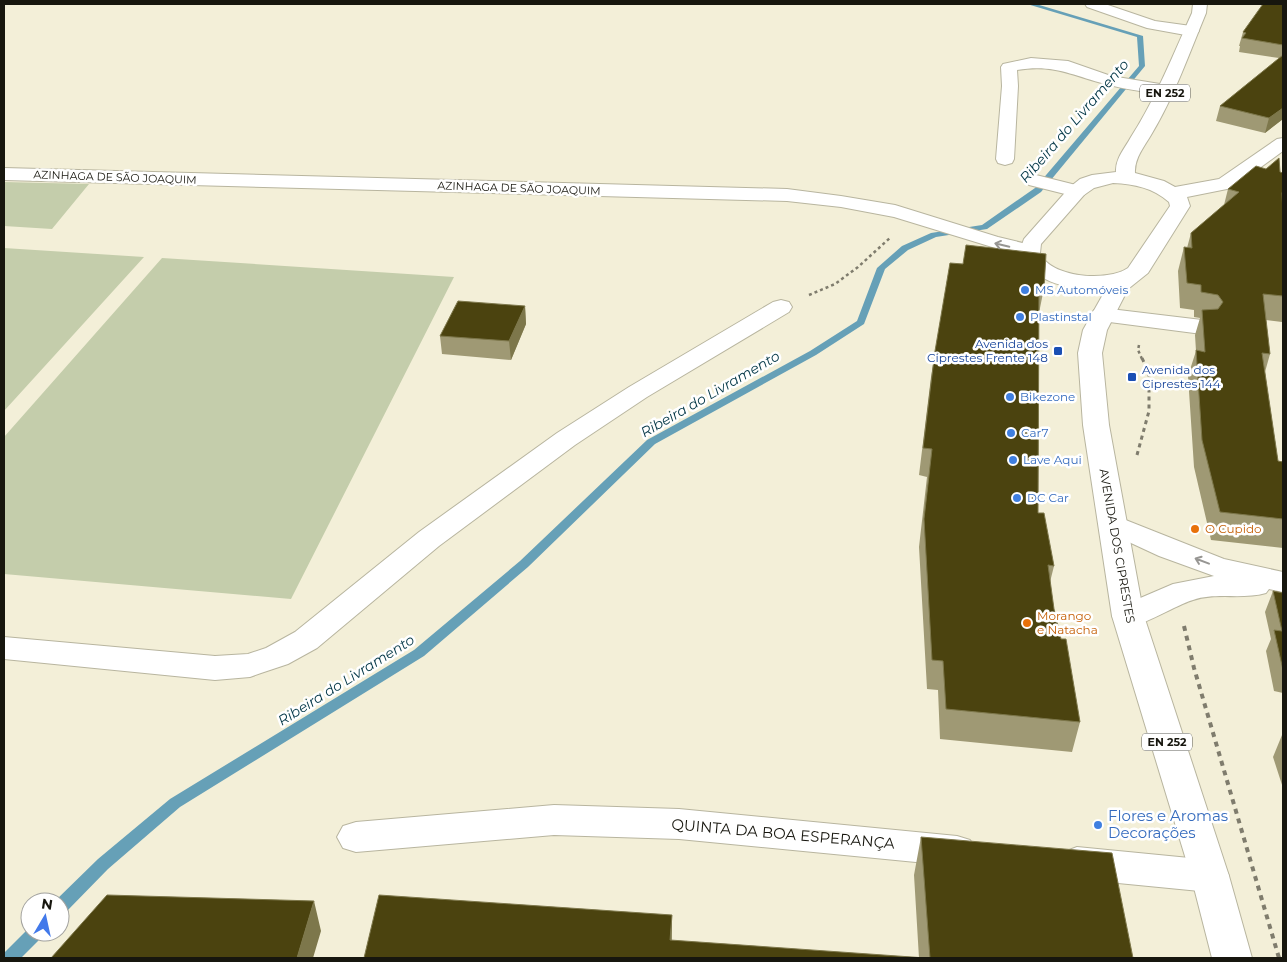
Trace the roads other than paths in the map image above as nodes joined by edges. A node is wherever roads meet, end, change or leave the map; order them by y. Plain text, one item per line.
1 (1092, 4) edge
2 (1200, 4) edge
3 (1191, 31) junction
4 (1166, 90) junction
5 (1283, 143) edge
6 (1005, 159) dead end
7 (4, 174) edge
8 (1126, 178) junction
9 (1036, 182) dead end
10 (1068, 189) junction
11 (1173, 193) junction
12 (1028, 250) junction
13 (1060, 277) junction
14 (1128, 278) junction
15 (781, 307) road end
16 (1098, 322) junction
17 (1202, 327) edge
18 (1113, 524) junction
19 (1283, 583) edge
20 (1128, 616) junction
21 (4, 648) edge
22 (356, 837) dead end
23 (985, 854) edge
24 (1043, 860) edge
25 (1210, 876) junction
26 (1232, 958) edge

1 - 3 main road
2 - 3 main road, EN 252
3 - 4 main road, EN 252
4 - 6 main road
4 - 8 main road, EN 252
5 - 11 main road
12 -> 7 main road, AZINHAGA DE SÃO JOAQUIM
8 - 10 main road
8 - 11 main road
9 - 10 main road
10 - 12 main road
11 - 14 main road, AVENIDA DOS CIPRESTES / EN 252
12 - 13 main road, AVENIDA DOS CIPRESTES / EN 252
13 - 14 main road, AVENIDA DOS CIPRESTES / EN 252
13 - 16 main road, AVENIDA DOS CIPRESTES / EN 252
14 - 16 main road, AVENIDA DOS CIPRESTES / EN 252
15 - 21 main road
16 - 17 main road
16 - 18 main road, AVENIDA DOS CIPRESTES / EN 252
19 -> 18 main road
18 - 20 main road, AVENIDA DOS CIPRESTES / EN 252
19 - 20 main road
20 - 25 main road, AVENIDA DOS CIPRESTES / EN 252
22 - 23 main road, QUINTA DA BOA ESPERANÇA
24 - 25 main road
25 - 26 main road, AVENIDA DOS CIPRESTES / EN 252

